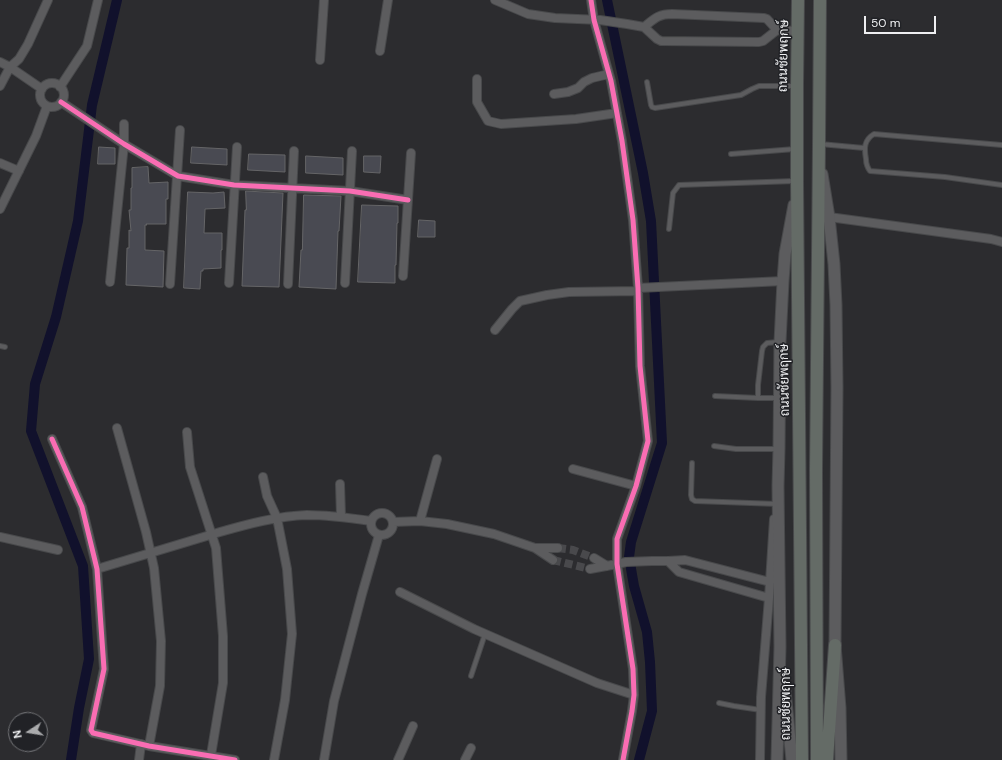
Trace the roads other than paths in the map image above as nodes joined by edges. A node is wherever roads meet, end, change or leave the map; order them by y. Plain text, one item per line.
1 (48, 0) edge
2 (98, 0) edge
3 (324, 0) edge
4 (388, 0) edge
5 (495, 0) edge
6 (591, 0) edge
7 (798, 0) edge
8 (820, 0) edge
9 (510, 3) edge
10 (597, 20) junction
11 (644, 27) junction
12 (777, 30) junction
13 (798, 31) junction
14 (380, 51) dead end
15 (320, 60) dead end
16 (0, 62) edge
17 (10, 68) junction
18 (609, 74) junction
19 (477, 79) dead end
20 (647, 82) dead end
21 (0, 86) edge
22 (797, 86) junction
23 (60, 87) junction
24 (42, 89) junction
25 (554, 94) dead end
26 (61, 102) junction
27 (47, 106) junction
28 (617, 113) junction
29 (124, 124) dead end
30 (180, 130) dead end
31 (124, 144) junction
32 (1002, 145) edge
33 (237, 147) dead end
34 (864, 148) junction
35 (797, 149) junction
36 (819, 150) junction
37 (294, 151) dead end
38 (352, 151) dead end
39 (411, 153) dead end
40 (730, 154) dead end
41 (0, 163) edge
42 (19, 171) junction
43 (178, 176) junction
44 (234, 185) junction
45 (1002, 185) edge
46 (797, 186) junction
47 (292, 189) junction
48 (350, 191) junction
49 (408, 200) junction
50 (0, 209) edge
51 (829, 217) junction
52 (669, 229) dead end
53 (1002, 242) edge
54 (404, 276) dead end
55 (783, 281) junction
56 (110, 282) dead end
57 (229, 282) dead end
58 (345, 283) dead end
59 (170, 284) dead end
60 (288, 284) dead end
61 (640, 289) junction
62 (495, 330) dead end
63 (780, 342) junction
64 (0, 346) edge
65 (5, 347) dead end
66 (715, 396) dead end
67 (758, 398) junction
68 (780, 398) junction
69 (117, 428) dead end
70 (187, 432) dead end
71 (52, 439) dead end
72 (714, 446) dead end
73 (780, 449) junction
74 (437, 459) dead end
75 (692, 463) dead end
76 (573, 469) dead end
77 (263, 478) dead end
78 (340, 484) dead end
79 (636, 486) junction
80 (776, 504) junction
81 (341, 516) junction
82 (277, 518) junction
83 (371, 521) junction
84 (420, 521) junction
85 (393, 522) junction
86 (212, 535) junction
87 (379, 535) junction
88 (0, 537) edge
89 (535, 548) junction
90 (558, 548) tunnel mouth
91 (58, 550) dead end
92 (151, 553) junction
93 (594, 558) tunnel mouth
94 (553, 560) tunnel mouth
95 (668, 562) junction
96 (617, 564) junction
97 (607, 566) junction
98 (97, 569) junction
99 (590, 569) tunnel mouth
100 (770, 582) junction
101 (400, 592) dead end
102 (769, 598) junction
103 (486, 634) junction
104 (835, 645) junction
105 (780, 647) junction
106 (471, 676) dead end
107 (634, 695) junction
108 (719, 703) dead end
109 (760, 710) junction
110 (413, 726) dead end
111 (145, 745) junction
112 (471, 748) dead end
113 (211, 756) junction
114 (196, 757) edge
115 (139, 760) edge
116 (235, 760) edge
117 (274, 760) edge
118 (324, 760) edge
119 (398, 760) edge
120 (466, 760) edge
121 (623, 760) edge
122 (760, 760) edge
123 (777, 760) edge
124 (792, 760) edge
125 (802, 760) edge
126 (817, 760) edge
127 (827, 760) edge
128 (841, 760) edge

1 - 17 street
2 - 23 street
3 - 15 street
4 - 14 street
5 - 9 street
6 - 10 street
7 - 13 main road, ถนนชัยพฤกษ์
8 - 36 main road
9 - 10 street
10 - 11 street
10 - 18 street
11 - 12 street
11 - 12 street
12 - 13 street
13 - 22 main road, ถนนชัยพฤกษ์
16 - 17 street
17 - 21 street
17 - 24 street
18 - 25 street
18 - 28 street
19 - 28 street
20 - 22 lane
22 - 35 main road, ถนนชัยพฤกษ์
23 - 24 street
23 - 26 street
24 - 27 street
26 - 27 street
26 - 31 street
27 - 42 street
28 - 61 street
29 - 31 street
30 - 43 street
31 - 43 street
31 - 56 street
32 - 34 lane
33 - 44 street
34 - 36 lane
34 - 45 lane
35 - 40 lane
35 - 46 main road, ถนนชัยพฤกษ์
36 - 51 main road
36 - 126 main road
37 - 47 street
38 - 48 street
39 - 49 street
41 - 42 street
42 - 50 street
43 - 44 street
43 - 59 street
44 - 47 street
44 - 57 street
46 - 52 lane
46 - 55 main road
46 - 125 main road, ถนนชัยพฤกษ์
47 - 48 street
47 - 60 street
48 - 49 street
48 - 58 street
49 - 54 street
51 - 53 street
51 - 104 main road
55 - 61 street
55 - 63 main road
61 - 62 street
61 - 79 street
63 - 67 lane
63 - 68 main road
64 - 65 lane
66 - 67 lane
67 - 68 lane
68 - 73 main road
69 - 92 street
70 - 86 street
71 - 98 street
72 - 73 lane
73 - 80 main road
74 - 84 street
75 - 80 lane
76 - 79 street
77 - 82 street
78 - 81 street
79 - 96 street
80 - 100 street
80 - 105 main road
81 - 82 street
81 - 83 street
82 - 86 street
82 - 117 street
83 - 85 street
83 - 87 street
84 - 85 street
84 - 89 street
85 - 87 street
86 - 92 street
86 - 113 street
87 - 118 street
88 - 91 street
89 - 90 street
89 - 94 street
92 - 98 street
92 - 111 street
93 - 97 street
95 - 96 street
95 - 100 street
95 - 102 street
96 - 97 street
96 - 107 street
97 - 99 street
98 - 111 street
100 - 102 street
101 - 103 street
102 - 109 street
103 - 106 lane
103 - 107 street
104 - 127 main road
104 - 128 main road
105 - 123 main road
105 - 124 main road
107 - 121 street
108 - 109 lane
109 - 122 street
110 - 119 street
111 - 114 street
111 - 115 street
112 - 120 street
113 - 114 street
113 - 116 street

